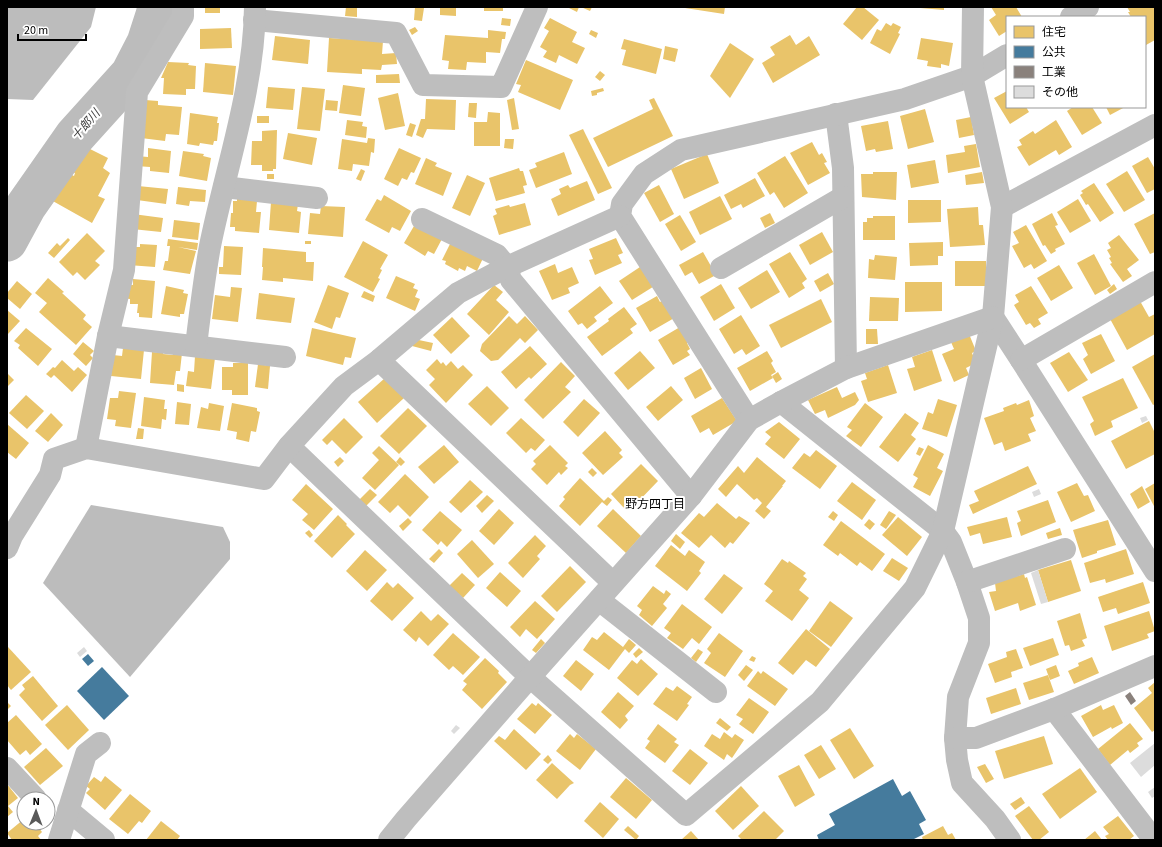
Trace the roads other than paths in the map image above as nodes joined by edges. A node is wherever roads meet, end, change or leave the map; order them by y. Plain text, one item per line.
1 (183, 7) edge
2 (537, 7) edge
3 (973, 7) edge
4 (1088, 7) edge
5 (255, 14) edge
6 (1073, 16) edge
7 (1006, 56) edge
8 (972, 76) junction
9 (836, 114) junction
10 (1155, 125) edge
11 (224, 187) junction
12 (843, 197) junction
13 (317, 198) dead end
14 (1002, 207) junction
15 (620, 216) junction
16 (422, 219) dead end
17 (507, 267) junction
18 (721, 268) dead end
19 (1155, 282) edge
20 (993, 317) junction
21 (108, 336) junction
22 (196, 346) junction
23 (285, 357) dead end
24 (379, 360) junction
25 (1021, 360) junction
26 (846, 368) junction
27 (781, 402) junction
28 (750, 420) junction
29 (289, 446) junction
30 (86, 448) junction
31 (691, 496) junction
32 (942, 531) junction
33 (7, 548) edge
34 (1065, 550) dead end
35 (1155, 571) edge
36 (967, 582) junction
37 (613, 583) junction
38 (598, 600) junction
39 (1155, 666) edge
40 (530, 677) junction
41 (716, 692) dead end
42 (1054, 709) junction
43 (955, 738) junction
44 (100, 743) dead end
45 (7, 768) edge
46 (29, 791) edge
47 (59, 822) edge
48 (104, 840) edge
49 (389, 840) edge
50 (1010, 840) edge
51 (1154, 840) edge

1 - 21 street
2 - 5 street
3 - 8 street
4 - 6 street
5 - 11 street
7 - 8 street
8 - 9 street
8 - 14 street
9 - 12 street
9 - 15 street
10 - 14 street
11 - 13 street
11 - 22 street
12 - 18 street
12 - 26 street
14 - 20 street
15 - 17 street
15 - 28 street
16 - 17 street
17 - 24 street
17 - 31 street
19 - 25 street
20 - 25 street
20 - 26 street
20 - 32 street
21 - 22 street
21 - 30 street
22 - 23 street
24 - 29 street
24 - 37 street
25 - 35 street
26 - 27 street
27 - 28 street
27 - 32 street
28 - 31 street
29 - 30 street
29 - 40 street
30 - 33 street
31 - 37 street
32 - 36 street
32 - 40 street
34 - 36 street
36 - 43 street
37 - 38 street
38 - 40 street
38 - 41 street
39 - 42 street
40 - 49 street
42 - 43 street
42 - 51 street
43 - 50 street
44 - 47 street
45 - 46 street
47 - 48 street

